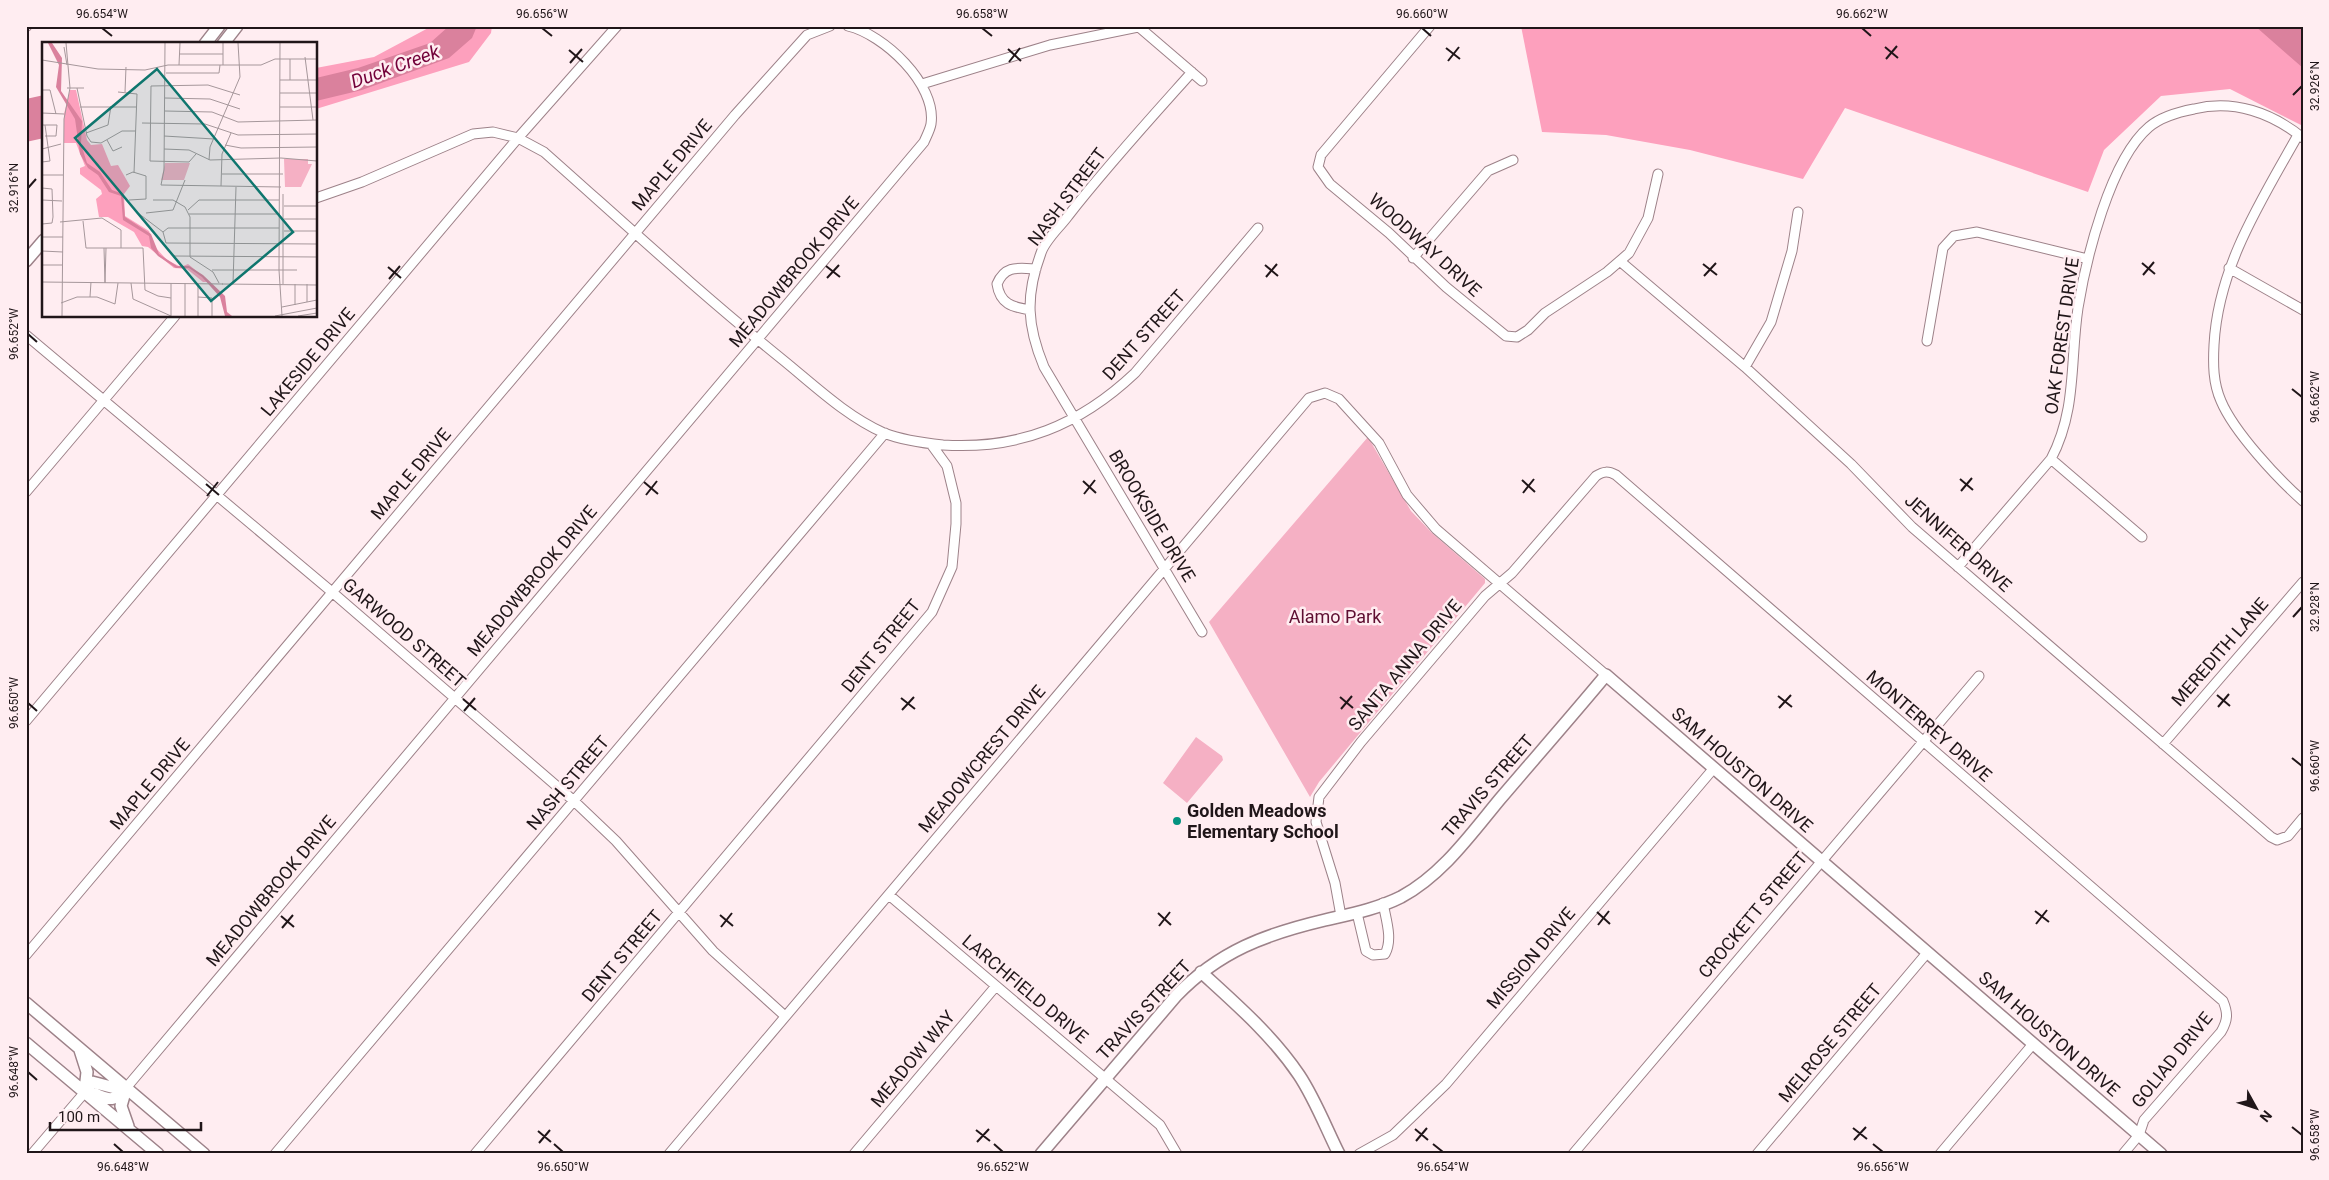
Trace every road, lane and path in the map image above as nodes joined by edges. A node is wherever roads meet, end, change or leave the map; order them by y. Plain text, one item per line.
1 (219, 26) edge
2 (237, 26) edge
3 (617, 26) edge
4 (830, 26) edge
5 (848, 26) edge
6 (1430, 26) edge
7 (1141, 27) edge
8 (207, 42) edge
9 (224, 42) edge
10 (1192, 72) junction
11 (1202, 81) dead end
12 (922, 84) junction
13 (2301, 136) edge
14 (518, 138) junction
15 (1513, 160) dead end
16 (1658, 174) dead end
17 (318, 197) edge
18 (1798, 212) dead end
19 (1258, 228) dead end
20 (636, 233) junction
21 (42, 242) edge
22 (1413, 258) junction
23 (26, 260) edge
24 (2088, 260) junction
25 (1621, 262) junction
26 (2230, 268) junction
27 (1036, 269) junction
28 (1030, 310) junction
29 (2303, 310) edge
30 (173, 318) edge
31 (26, 335) edge
32 (758, 339) junction
33 (1927, 341) dead end
34 (1745, 367) junction
35 (1325, 393) joint
36 (104, 400) junction
37 (1074, 418) junction
38 (885, 433) junction
39 (931, 444) junction
40 (2051, 459) junction
41 (1606, 471) joint
42 (26, 492) edge
43 (217, 495) junction
44 (2303, 501) edge
45 (2142, 537) dead end
46 (1958, 567) junction
47 (1164, 569) junction
48 (2303, 582) edge
49 (1498, 583) junction
50 (332, 592) junction
51 (1202, 632) dead end
52 (1606, 675) junction
53 (1979, 676) dead end
54 (454, 698) junction
55 (26, 721) edge
56 (1922, 741) junction
57 (2163, 744) junction
58 (1714, 768) junction
59 (574, 801) junction
60 (2303, 818) edge
61 (1820, 860) junction
62 (889, 895) junction
63 (1383, 904) junction
64 (1357, 913) junction
65 (679, 914) junction
66 (1341, 916) junction
67 (1927, 953) junction
68 (26, 955) edge
69 (1201, 972) junction
70 (996, 986) junction
71 (26, 1002) edge
72 (2227, 1010) joint
73 (786, 1016) junction
74 (26, 1043) edge
75 (2033, 1044) junction
76 (79, 1048) junction
77 (1105, 1078) junction
78 (126, 1088) junction
79 (85, 1092) junction
80 (130, 1130) junction
81 (2139, 1135) junction
82 (192, 1148) edge
83 (32, 1154) edge
84 (158, 1154) edge
85 (204, 1154) edge
86 (275, 1154) edge
87 (475, 1154) edge
88 (669, 1154) edge
89 (854, 1154) edge
90 (1041, 1154) edge
91 (1177, 1154) edge
92 (1338, 1154) edge
93 (1360, 1154) edge
94 (1573, 1154) edge
95 (1756, 1154) edge
96 (1940, 1154) edge
97 (2123, 1154) edge
98 (2161, 1154) edge

1 - 8 street
2 - 9 street
3 - 14 street, LAKESIDE DRIVE
4 - 20 street, MAPLE DRIVE
5 - 12 street
6 - 22 street, WOODWAY DRIVE
7 - 10 street
7 - 12 street
10 - 11 street
10 - 27 street, NASH STREET
12 - 32 street, MEADOWBROOK DRIVE
13 - 24 street, OAK FOREST DRIVE
13 - 26 street
14 - 17 street
14 - 20 street
14 - 43 street, LAKESIDE DRIVE
15 - 22 street
16 - 25 street
18 - 34 street
19 - 37 street, DENT STREET
20 - 32 street
20 - 50 street, MAPLE DRIVE
21 - 23 street
22 - 25 street, WOODWAY DRIVE
24 - 33 street
24 - 40 street, OAK FOREST DRIVE
25 - 34 street, JENNIFER DRIVE
26 - 29 street
26 - 44 street
27 - 28 street, NASH STREET
27 - 28 street
28 - 37 street, NASH STREET
30 - 36 street
31 - 36 street, GARWOOD STREET
32 - 38 street
32 - 54 street, MEADOWBROOK DRIVE
34 - 46 street, JENNIFER DRIVE
35 - 47 street, MEADOWCREST DRIVE
35 - 49 street, SAM HOUSTON DRIVE
36 - 42 street
36 - 43 street, GARWOOD STREET
37 - 39 street, DENT STREET
37 - 47 street, BROOKSIDE DRIVE
38 - 39 street
38 - 59 street, NASH STREET
39 - 65 street, DENT STREET
40 - 45 street
40 - 46 street, OAK FOREST DRIVE
41 - 49 street, SANTA ANNA DRIVE
41 - 56 street, MONTERREY DRIVE
43 - 50 street, GARWOOD STREET
43 - 55 street, LAKESIDE DRIVE
46 - 57 street, JENNIFER DRIVE
47 - 51 street, BROOKSIDE DRIVE
47 - 62 street, MEADOWCREST DRIVE
48 - 57 street, MEREDITH LANE
49 - 52 street, SAM HOUSTON DRIVE
49 - 66 street, SANTA ANNA DRIVE
50 - 54 street, GARWOOD STREET
50 - 68 street, MAPLE DRIVE
52 - 58 street, SAM HOUSTON DRIVE
52 - 63 street, TRAVIS STREET
53 - 56 street, CROCKETT STREET
54 - 59 street, GARWOOD STREET
54 - 78 street, MEADOWBROOK DRIVE
56 - 61 street, CROCKETT STREET
56 - 72 street, MONTERREY DRIVE
57 - 60 street, JENNIFER DRIVE
58 - 61 street, SAM HOUSTON DRIVE
58 - 93 street, MISSION DRIVE
59 - 65 street, GARWOOD STREET
59 - 86 street, NASH STREET
61 - 67 street, SAM HOUSTON DRIVE
61 - 94 street, CROCKETT STREET
62 - 70 street, LARCHFIELD DRIVE
62 - 73 street, MEADOWCREST DRIVE
63 - 64 street, TRAVIS STREET
63 - 64 street
64 - 66 street, TRAVIS STREET
65 - 73 street, GARWOOD STREET
65 - 87 street, DENT STREET
66 - 69 street, TRAVIS STREET
67 - 75 street, SAM HOUSTON DRIVE
67 - 95 street, MELROSE STREET
69 - 77 street, TRAVIS STREET
69 - 92 street
70 - 77 street, LARCHFIELD DRIVE
70 - 89 street, MEADOW WAY
71 - 76 street
72 - 81 street, GOLIAD DRIVE
73 - 88 street, MEADOWCREST DRIVE
74 - 79 street
75 - 81 street, SAM HOUSTON DRIVE
75 - 96 street
76 - 78 street
76 - 79 street
77 - 90 street, TRAVIS STREET
77 - 91 street, LARCHFIELD DRIVE
78 - 79 street
78 - 80 street
78 - 82 street
79 - 80 street
79 - 83 street
80 - 84 street
81 - 97 street, GOLIAD DRIVE
81 - 98 street, SAM HOUSTON DRIVE
82 - 85 street

